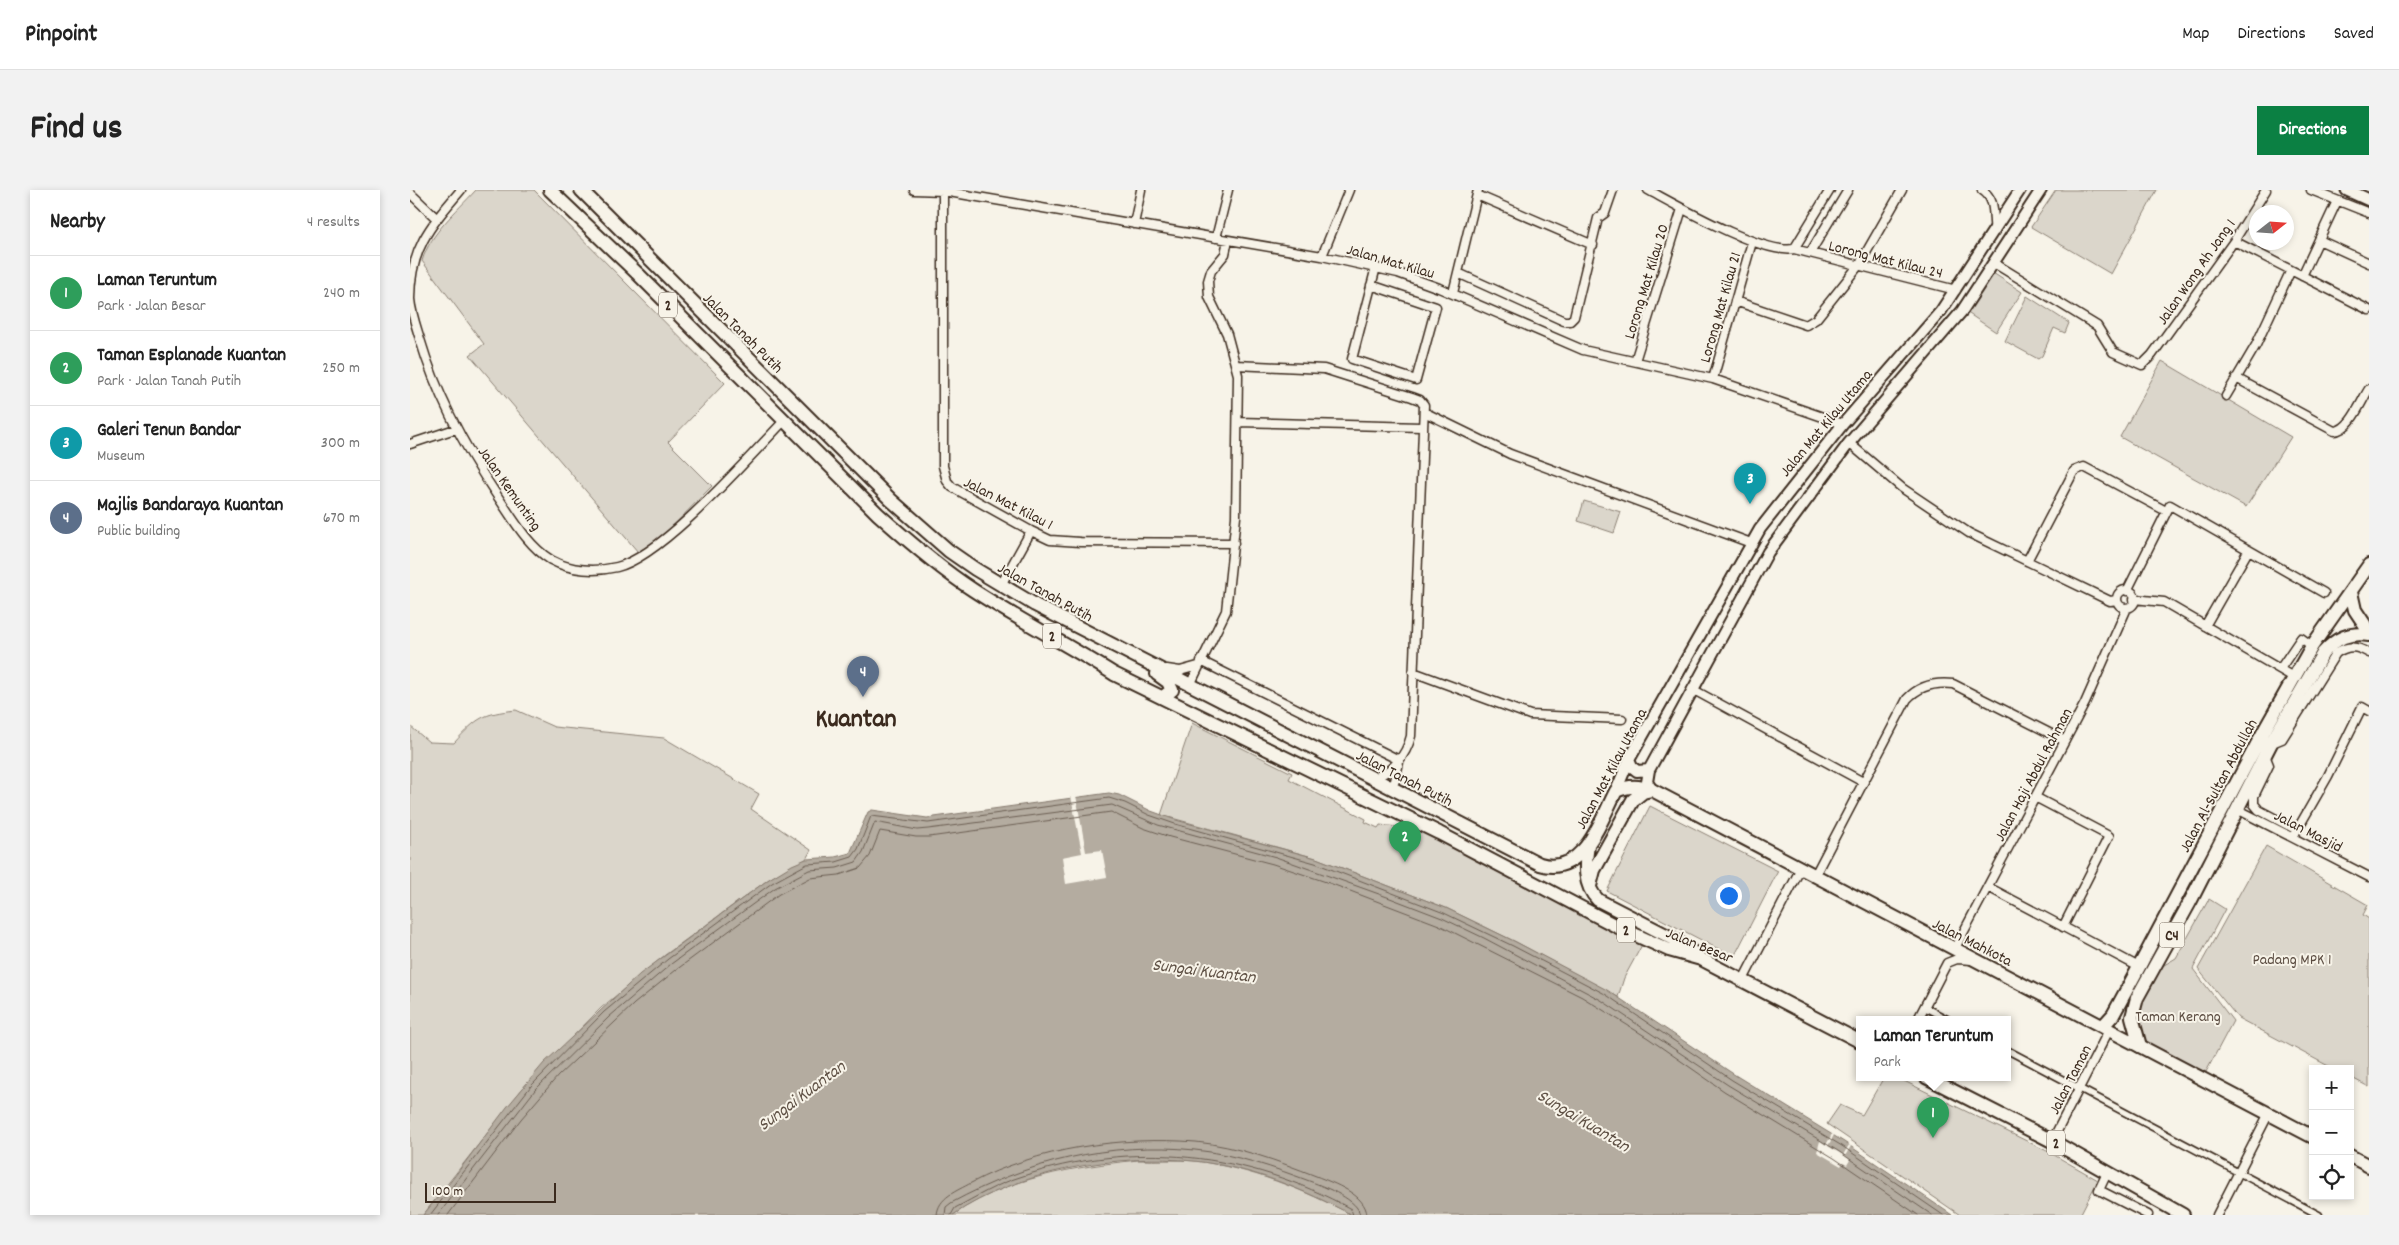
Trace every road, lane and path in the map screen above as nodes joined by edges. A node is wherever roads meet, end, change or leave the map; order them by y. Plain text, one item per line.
1 (461, 190) edge
2 (550, 190) edge
3 (581, 190) edge
4 (914, 190) edge
5 (943, 190) edge
6 (1141, 190) edge
7 (1228, 190) edge
8 (1349, 190) edge
9 (1613, 190) edge
10 (1648, 190) edge
11 (1830, 190) edge
12 (1848, 190) edge
13 (1902, 190) edge
14 (1982, 190) edge
15 (2020, 190) edge
16 (2041, 190) edge
17 (2266, 190) edge
18 (2312, 190) edge
19 (2347, 190) edge
20 (410, 193) edge
21 (1477, 193) edge
22 (2369, 200) edge
23 (2337, 201) junction
24 (1682, 209) junction
25 (2369, 213) edge
26 (436, 218) junction
27 (1134, 224) junction
28 (1994, 231) junction
29 (411, 238) edge
30 (1216, 238) junction
31 (1228, 240) junction
32 (2234, 240) junction
33 (2319, 240) junction
34 (419, 241) junction
35 (1752, 242) junction
36 (1593, 245) junction
37 (1794, 249) junction
38 (1810, 253) junction
39 (1322, 256) junction
40 (1994, 264) junction
41 (2369, 264) edge
42 (1859, 265) junction
43 (1376, 268) junction
44 (2291, 270) junction
45 (1458, 273) junction
46 (2302, 276) junction
47 (1372, 285) junction
48 (1956, 290) junction
49 (1453, 293) junction
50 (410, 299) edge
51 (1735, 301) junction
52 (2369, 310) edge
53 (1635, 361) junction
54 (1236, 365) junction
55 (2236, 378) junction
56 (1713, 379) junction
57 (2369, 389) edge
58 (2226, 396) dead end
59 (1424, 412) junction
60 (784, 421) junction
61 (1238, 422) junction
62 (1843, 424) junction
63 (1422, 427) junction
64 (456, 429) junction
65 (1849, 442) junction
66 (410, 444) edge
67 (2166, 511) junction
68 (1031, 531) junction
69 (1234, 543) junction
70 (1751, 543) junction
71 (2248, 551) junction
72 (2027, 561) junction
73 (2369, 565) edge
74 (1001, 585) junction
75 (2127, 591) junction
76 (2351, 592) junction
77 (2324, 593) dead end
78 (2134, 599) junction
79 (2117, 600) junction
80 (2127, 608) junction
81 (2205, 626) junction
82 (2369, 631) edge
83 (2369, 635) edge
84 (2312, 646) junction
85 (2369, 652) edge
86 (1131, 656) junction
87 (1687, 662) junction
88 (1200, 664) junction
89 (1151, 665) junction
90 (2280, 669) junction
91 (1702, 671) junction
92 (1413, 672) junction
93 (2295, 678) junction
94 (1190, 685) junction
95 (1692, 689) junction
96 (1163, 697) junction
97 (2369, 711) edge
98 (1622, 719) dead end
99 (2065, 741) junction
100 (2268, 749) junction
101 (1399, 760) junction
102 (1629, 760) junction
103 (1649, 770) junction
104 (1372, 778) junction
105 (1863, 782) junction
106 (1390, 788) junction
107 (1652, 790) junction
108 (1616, 791) junction
109 (1359, 794) junction
110 (2036, 797) junction
111 (2237, 809) junction
112 (1400, 814) junction
113 (2295, 833) junction
114 (1588, 845) junction
115 (1801, 868) junction
116 (1815, 875) junction
117 (2369, 877) edge
118 (1988, 887) junction
119 (1590, 889) junction
120 (2063, 926) junction
121 (1954, 950) junction
122 (1701, 959) junction
123 (1974, 960) junction
124 (2139, 967) junction
125 (1743, 980) junction
126 (1924, 1007) junction
127 (1920, 1016) edge
128 (1941, 1016) edge
129 (2106, 1028) junction
130 (1856, 1040) edge
131 (2140, 1046) junction
132 (2011, 1052) edge
133 (1934, 1081) edge
134 (2079, 1088) junction
135 (2269, 1114) junction
136 (2309, 1134) edge
137 (2052, 1141) junction
138 (2354, 1158) edge
139 (2369, 1166) edge
140 (2239, 1172) junction
141 (2107, 1173) junction
142 (2148, 1215) edge
143 (2184, 1215) edge
144 (2217, 1215) edge
145 (2319, 1215) edge

1 - 26 street, Jalan Kemunting
2 - 60 main road, 2
3 - 74 main road, Jalan Tanah Putih / 2
4 - 5 street, Jalan Mat Kilau
5 - 27 street, Jalan Mat Kilau
5 - 68 street, Jalan Mat Kilau 1
6 - 27 street
7 - 30 street
8 - 39 street
9 - 36 street
10 - 24 street, Lorong Mat Kilau 20
11 - 37 street
12 - 38 street, Lorong Mat Kilau 24
13 - 42 street
14 - 28 street
15 - 28 street, Jalan Mat Kilau Utama
16 - 40 street, Jalan Mat Kilau Utama
17 - 32 street, Jalan Wong Ah Jang 1
18 - 23 street
19 - 22 main road
20 - 26 street
21 - 36 street
21 - 45 street
23 - 25 street
23 - 33 street
24 - 35 street, Lorong Mat Kilau 20
24 - 53 street, Lorong Mat Kilau 20
26 - 34 street, Jalan Kemunting
27 - 30 street, Jalan Mat Kilau
28 - 48 street, Jalan Mat Kilau Utama
29 - 34 street
30 - 31 street, Jalan Mat Kilau
31 - 39 street, Jalan Mat Kilau
31 - 54 street
32 - 40 street, Jalan Wong Ah Jang 1
32 - 44 street
33 - 41 street
33 - 46 street
34 - 50 street, Jalan Kemunting
35 - 37 street, Lorong Mat Kilau 20
35 - 51 street, Lorong Mat Kilau 21
36 - 45 street, Jalan Mat Kilau
37 - 38 street, Lorong Mat Kilau 24
38 - 42 street, Lorong Mat Kilau 24
39 - 43 street, Jalan Mat Kilau
40 - 65 street, Jalan Mat Kilau Utama
42 - 48 street, Lorong Mat Kilau 24
42 - 51 street
43 - 47 street
43 - 49 street, Jalan Mat Kilau
44 - 46 street
44 - 55 street
45 - 49 street
46 - 52 street
47 - 47 street
48 - 62 street, Jalan Mat Kilau Utama
49 - 53 street, Jalan Mat Kilau
50 - 64 street, Jalan Kemunting
51 - 56 street, Lorong Mat Kilau 21
53 - 56 street, Jalan Mat Kilau
54 - 59 street
54 - 61 street
55 - 57 street
55 - 58 street
56 - 62 street, Jalan Mat Kilau
59 - 63 street
59 - 70 street
60 - 64 street, Jalan Kemunting
60 - 96 main road, 2
61 - 63 street
61 - 69 street
62 - 70 street, Jalan Mat Kilau Utama
63 - 92 street
64 - 66 street
65 - 72 street
65 - 91 street, Jalan Mat Kilau Utama
67 - 71 street
67 - 72 street
67 - 75 street
68 - 69 street, Jalan Mat Kilau 1
68 - 74 street
69 - 88 street
70 - 87 street, Jalan Mat Kilau Utama
71 - 77 street
71 - 81 street
72 - 79 street
73 - 76 main road, Jalan Al-Sultan Abdullah / C4
74 - 86 main road, Jalan Tanah Putih / 2
75 - 78 street
75 - 79 street
76 - 82 main road
76 - 84 main road, Jalan Al-Sultan Abdullah / C4
78 - 80 street
78 - 81 street
79 - 80 street
80 - 99 street, Jalan Haji Abdul Rahman
81 - 90 street
83 - 100 main road, Jalan Al-Sultan Abdullah / C4
84 - 90 street
84 - 93 main road, Jalan Al-Sultan Abdullah / C4
85 - 100 street
86 - 89 main road, Jalan Tanah Putih / 2
86 - 96 main road
87 - 91 street
87 - 102 street, Jalan Mat Kilau Utama
88 - 89 street
88 - 94 street
88 - 101 street
89 - 94 main road, Jalan Tanah Putih / 2
90 - 93 street
91 - 95 street, Jalan Mat Kilau Utama
92 - 98 street
92 - 101 street
93 - 124 main road, Jalan Al-Sultan Abdullah / C4
94 - 104 main road, Jalan Tanah Putih / 2
95 - 103 street, Jalan Mat Kilau Utama
95 - 105 street
96 - 109 main road, 2
97 - 113 street
99 - 105 street
99 - 110 street, Jalan Haji Abdul Rahman
100 - 111 main road, Jalan Al-Sultan Abdullah / C4
100 - 113 street
101 - 104 street
101 - 106 street
102 - 103 street
102 - 108 street, Jalan Mat Kilau Utama
103 - 107 street
104 - 106 main road, Jalan Tanah Putih / 2
105 - 116 street
106 - 109 main road
106 - 112 main road
106 - 114 main road, Jalan Tanah Putih / 2
107 - 108 main road, Jalan Mahkota
107 - 115 main road, Jalan Mahkota
107 - 119 main road
108 - 114 main road, Jalan Mat Kilau Utama
109 - 112 main road, 2
110 - 118 street, Jalan Haji Abdul Rahman
110 - 120 street
111 - 113 street, Jalan Masjid
111 - 131 main road, Jalan Al-Sultan Abdullah / C4
112 - 122 main road, Jalan Besar / 2
113 - 117 street, Jalan Masjid
114 - 119 main road
115 - 116 main road, Jalan Mahkota
115 - 125 street
116 - 121 main road, Jalan Mahkota
118 - 120 street
118 - 121 street, Jalan Haji Abdul Rahman
119 - 122 main road
120 - 124 street
121 - 123 main road, Jalan Mahkota
122 - 125 main road, Jalan Besar / 2
123 - 126 street
123 - 129 main road, Jalan Mahkota
124 - 129 main road, Jalan Al-Sultan Abdullah / C4
125 - 130 main road, Jalan Besar / 2
126 - 127 street
126 - 128 street
129 - 131 main road, Jalan Mahkota
129 - 134 street, Jalan Taman
131 - 135 main road, Jalan Mahkota
132 - 134 street
133 - 137 main road, 2
134 - 137 street, Jalan Taman
134 - 140 street
135 - 136 main road, Jalan Mahkota
135 - 140 street
137 - 141 main road, 2
138 - 139 main road
140 - 144 street
140 - 145 street
141 - 142 street
141 - 143 main road, 2

